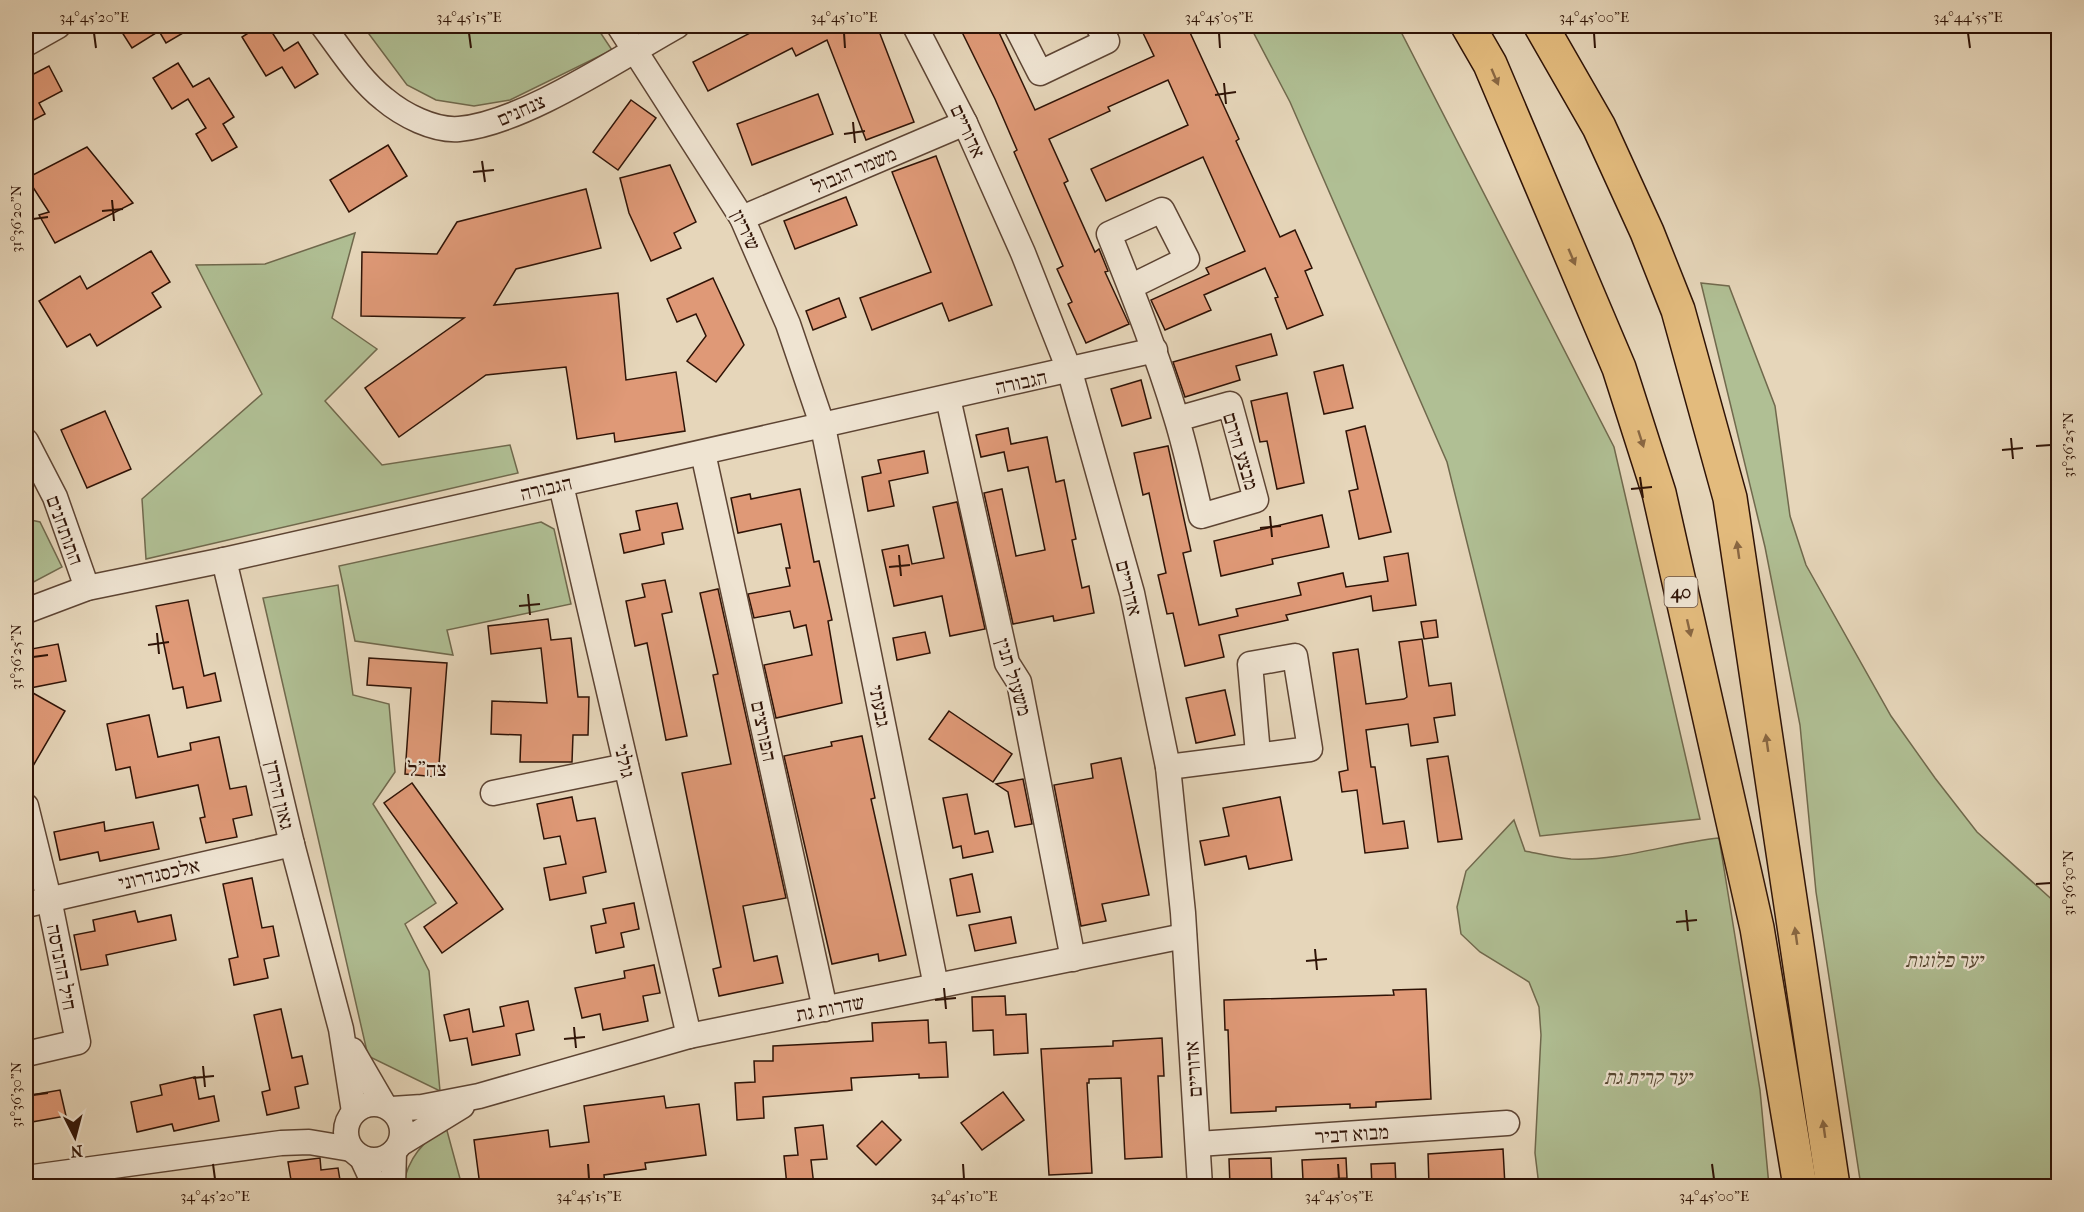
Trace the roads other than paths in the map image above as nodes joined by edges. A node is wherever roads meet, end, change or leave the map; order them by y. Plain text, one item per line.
1 (58, 26) edge
2 (323, 26) edge
3 (619, 26) edge
4 (677, 26) edge
5 (915, 26) edge
6 (1017, 26) edge
7 (1098, 26) edge
8 (1468, 26) edge
9 (1541, 26) edge
10 (26, 44) edge
11 (634, 50) junction
12 (965, 123) junction
13 (742, 218) junction
14 (1130, 287) dead end
15 (1155, 350) junction
16 (1070, 372) junction
17 (948, 398) junction
18 (1177, 419) junction
19 (823, 427) junction
20 (26, 441) edge
21 (703, 453) junction
22 (561, 485) junction
23 (225, 560) junction
24 (87, 588) junction
25 (26, 611) edge
26 (1258, 754) dead end
27 (626, 766) junction
28 (1168, 767) junction
29 (493, 793) dead end
30 (26, 806) edge
31 (292, 844) junction
32 (37, 902) edge
33 (1184, 936) junction
34 (1073, 958) junction
35 (936, 986) junction
36 (825, 1009) junction
37 (341, 1029) junction
38 (688, 1036) junction
39 (26, 1054) edge
40 (479, 1096) junction
41 (388, 1107) junction
42 (352, 1115) junction
43 (1507, 1123) dead end
44 (281, 1143) junction
45 (1198, 1144) junction
46 (397, 1148) junction
47 (357, 1154) junction
48 (111, 1176) edge
49 (26, 1178) edge
50 (375, 1186) edge
51 (393, 1186) edge
52 (1200, 1186) edge
53 (1800, 1186) edge
54 (1833, 1186) edge

1 - 10 street
2 - 11 street, צנחנים
3 - 11 street, שיריון
4 - 11 street, צנחנים
5 - 12 street, אדוריים
6 - 7 street
8 -> 53 highway, 40
54 -> 9 highway
11 - 13 street, שיריון
12 - 13 street, משמר הגבול
12 - 16 street, אדוריים
13 - 19 street, שיריון
14 - 15 street, מבצע חירם
15 - 16 street, הגבורה
15 - 18 street, מבצע חירם
16 - 17 street, הגבורה
16 - 28 street, אדוריים
17 - 19 street, הגבורה
17 - 34 street, משעול תנין
18 - 18 street, מבצע חירם
19 - 21 street, הגבורה
19 - 35 street, גבעתי
20 - 24 street, התותחנים
21 - 22 street, הגבורה
21 - 36 street, הפורצים
22 - 23 street, הגבורה
22 - 27 street, גולני
23 - 24 street, הגבורה
23 - 31 street, גאון הירדן
24 - 25 street, הגבורה
26 - 28 street
27 - 29 street
27 - 38 street, גולני
28 - 33 street, אדוריים
30 - 32 street, חיל ההנדסה
31 - 32 street, אלכסנדרוני
31 - 37 street, גאון הירדן
32 - 39 street, חיל ההנדסה
33 - 34 street, שדרות גת
33 - 45 street, אדוריים
34 - 35 street, שדרות גת
35 - 36 street, שדרות גת
36 - 38 street, שדרות גת
37 - 41 street, גאון הירדן
37 - 42 street, גאון הירדן
38 - 40 street, שדרות גת
40 - 41 street, שדרות גת
40 - 46 street, שדרות גת
41 - 42 street
41 - 46 street
42 - 44 street
42 - 47 street
43 - 45 street, מבוא דביר
44 - 47 street
44 - 48 street
45 - 52 street, אדוריים
46 - 47 street
46 - 51 street
47 - 50 street
48 - 49 street

